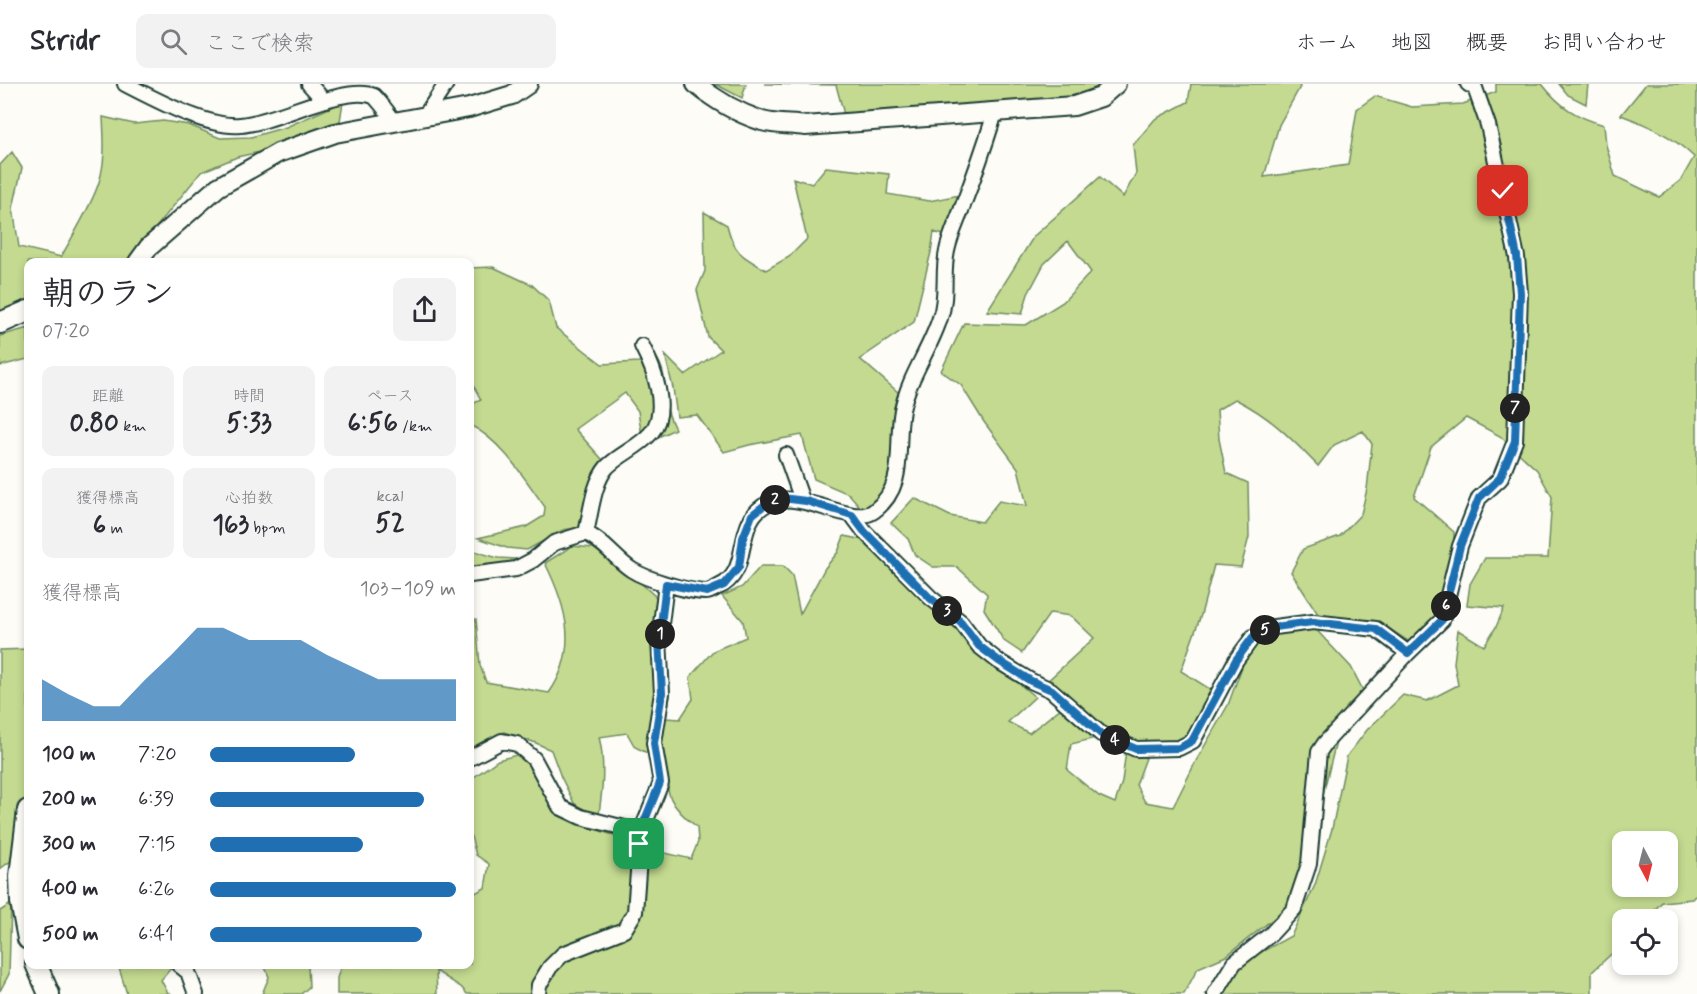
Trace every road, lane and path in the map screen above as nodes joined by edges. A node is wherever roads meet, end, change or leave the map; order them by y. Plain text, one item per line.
1 (125, 84) edge
2 (309, 84) edge
3 (446, 84) edge
4 (528, 84) edge
5 (696, 84) edge
6 (1116, 84) edge
7 (1468, 84) edge
8 (320, 96) junction
9 (995, 113) junction
10 (425, 116) junction
11 (394, 121) junction
12 (141, 258) edge
13 (24, 313) edge
14 (0, 323) edge
15 (642, 346) dead end
16 (786, 455) dead end
17 (802, 500) junction
18 (852, 515) junction
19 (586, 533) junction
20 (474, 574) edge
21 (666, 584) junction
22 (1408, 653) junction
23 (474, 756) edge
24 (640, 832) junction
25 (24, 839) edge
26 (24, 884) edge
27 (38, 969) edge
28 (184, 969) edge
29 (49, 994) edge
30 (196, 994) edge
31 (538, 994) edge
32 (1215, 994) edge

1 - 8 street
2 - 8 street
3 - 10 street
4 - 10 street
5 - 9 street
6 - 9 street
7 - 22 street
8 - 11 street
9 - 18 street
10 - 11 street
11 - 12 street
13 - 14 main road
15 - 19 street
16 - 17 street
17 - 18 street
17 - 21 street
18 - 22 street
19 - 20 street
19 - 21 street
21 - 24 street
22 - 32 street
23 - 24 street
24 - 31 street
25 - 26 main road
27 - 29 main road
28 - 30 street

